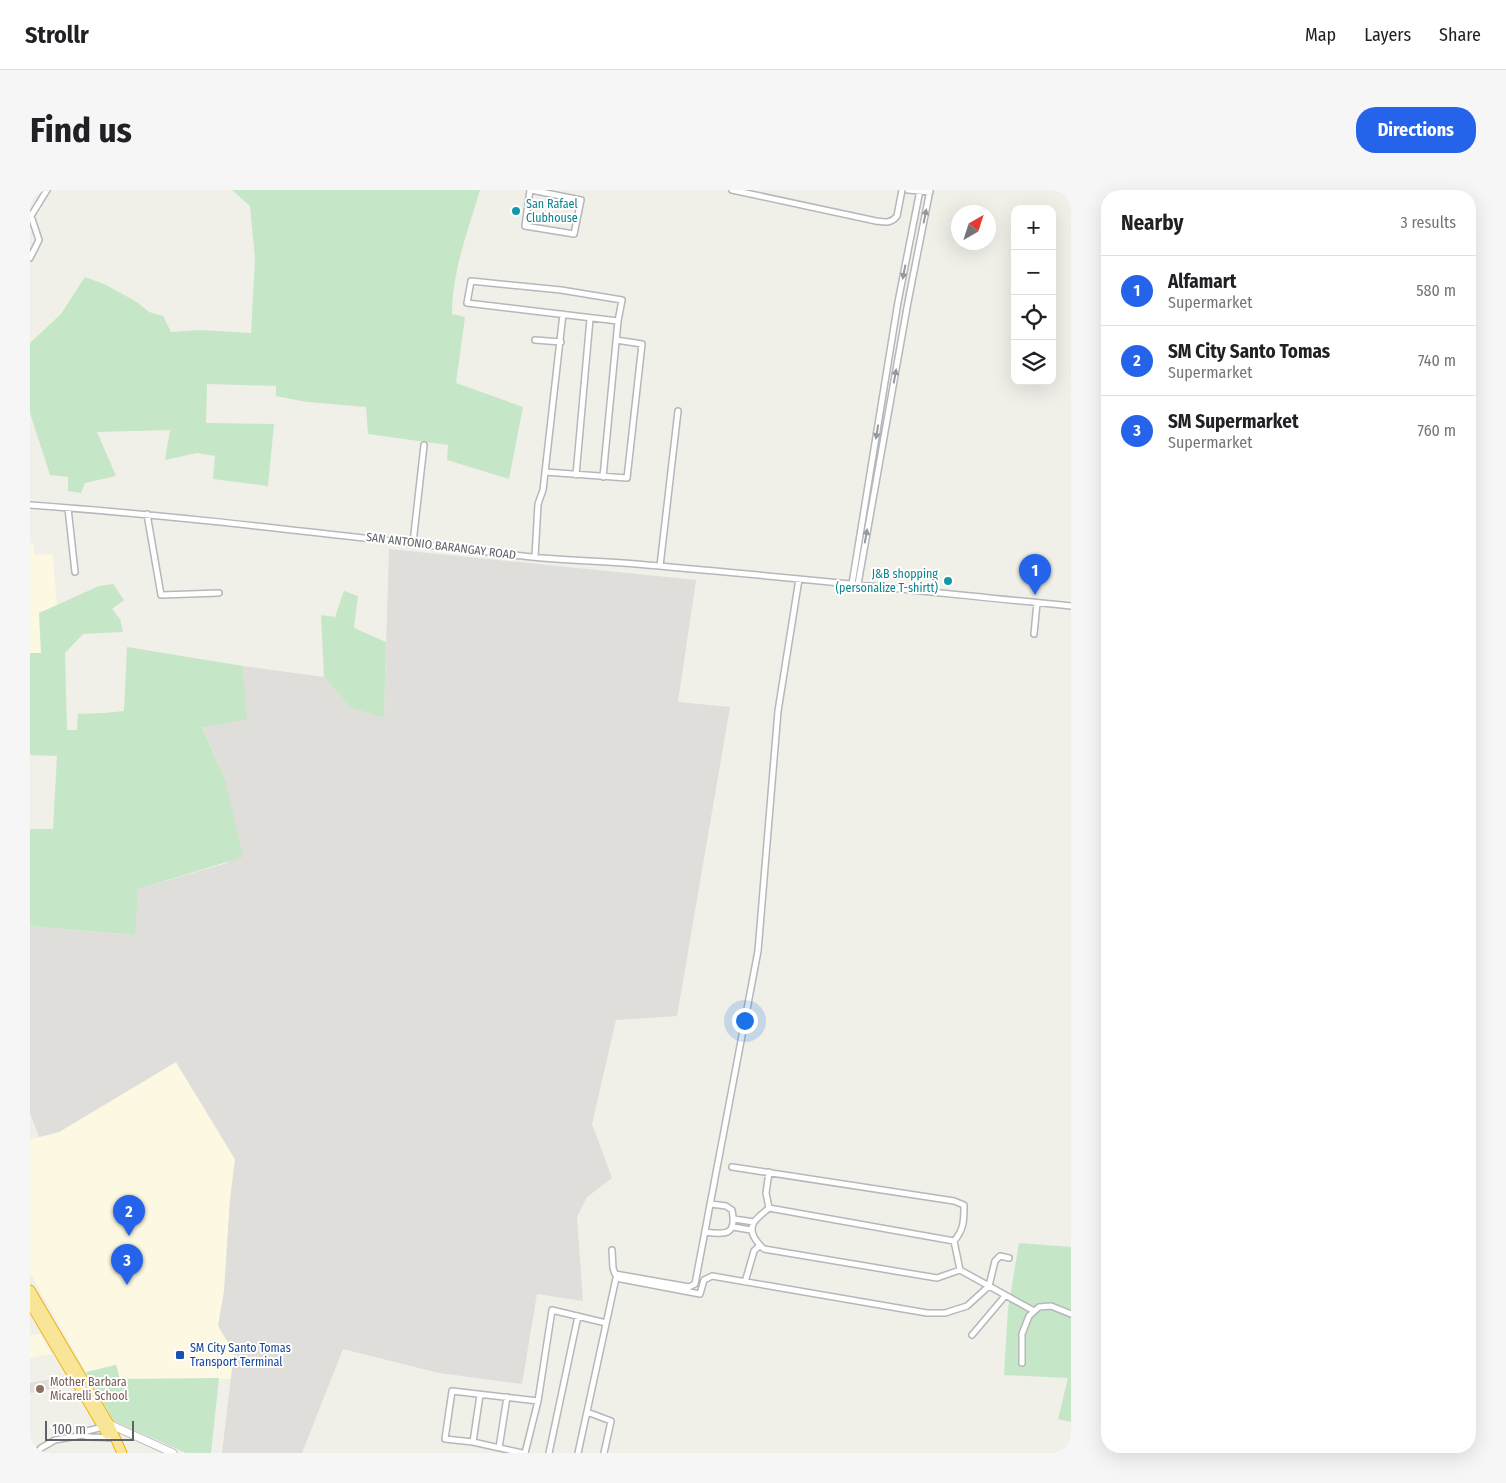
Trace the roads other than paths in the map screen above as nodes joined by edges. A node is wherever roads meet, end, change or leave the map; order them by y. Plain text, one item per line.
1 (47, 190) edge
2 (531, 190) edge
3 (732, 190) edge
4 (902, 190) edge
5 (908, 190) edge
6 (920, 190) edge
7 (930, 191) edge
8 (30, 258) edge
9 (563, 314) junction
10 (590, 319) junction
11 (618, 321) junction
12 (535, 340) dead end
13 (616, 340) junction
14 (561, 342) junction
15 (678, 412) dead end
16 (424, 445) dead end
17 (545, 472) junction
18 (576, 475) junction
19 (603, 477) junction
20 (30, 505) edge
21 (68, 508) junction
22 (147, 514) junction
23 (414, 543) junction
24 (535, 557) junction
25 (660, 566) junction
26 (75, 572) dead end
27 (799, 579) junction
28 (855, 584) junction
29 (219, 593) dead end
30 (1037, 603) junction
31 (1071, 606) edge
32 (1034, 634) dead end
33 (732, 1166) dead end
34 (769, 1172) junction
35 (711, 1204) junction
36 (769, 1208) junction
37 (734, 1219) junction
38 (754, 1222) junction
39 (733, 1228) junction
40 (751, 1230) junction
41 (705, 1232) junction
42 (954, 1241) junction
43 (759, 1246) junction
44 (612, 1250) dead end
45 (1010, 1258) dead end
46 (960, 1270) junction
47 (745, 1282) junction
48 (988, 1286) junction
49 (30, 1290) edge
50 (1006, 1296) junction
51 (30, 1304) edge
52 (1034, 1311) junction
53 (1071, 1314) edge
54 (578, 1316) junction
55 (606, 1323) junction
56 (972, 1335) dead end
57 (1022, 1363) dead end
58 (480, 1395) junction
59 (507, 1397) junction
60 (538, 1401) junction
61 (587, 1412) junction
62 (104, 1424) junction
63 (83, 1435) junction
64 (109, 1438) junction
65 (473, 1442) junction
66 (499, 1448) junction
67 (37, 1453) edge
68 (121, 1453) edge
69 (173, 1453) edge
70 (523, 1453) edge
71 (549, 1453) edge
72 (578, 1453) edge
73 (604, 1453) edge

1 - 8 street
2 - 2 street
3 - 4 street
5 - 6 street
6 - 7 street
6 -> 28 street
28 -> 7 street
9 - 10 street
9 - 11 street
9 - 14 street
10 - 11 street
10 - 18 street
11 - 13 street
12 - 14 street
13 - 19 street
13 - 19 street
14 - 17 street
15 - 25 street
16 - 23 street
17 - 18 street
17 - 24 street
18 - 19 street
20 - 21 street, SAN ANTONIO BARANGAY ROAD
21 - 22 street, SAN ANTONIO BARANGAY ROAD
21 - 26 street
22 - 23 street, SAN ANTONIO BARANGAY ROAD
22 - 29 street
23 - 24 street, SAN ANTONIO BARANGAY ROAD
24 - 25 street, SAN ANTONIO BARANGAY ROAD
25 - 27 street, SAN ANTONIO BARANGAY ROAD
27 - 28 street, SAN ANTONIO BARANGAY ROAD
27 - 35 street
28 - 30 street, SAN ANTONIO BARANGAY ROAD
30 - 31 street, SAN ANTONIO BARANGAY ROAD
30 - 32 street
33 - 34 street
34 - 36 street
34 - 42 street
35 - 37 street
35 - 41 street
36 - 38 street
36 - 42 street
37 - 38 street
37 - 39 street
38 - 40 street
39 - 40 street
39 - 41 street
40 - 43 street
41 - 44 street
42 - 46 street
43 - 46 street
43 - 47 street
45 - 48 street
46 - 48 street
47 - 48 street
47 - 55 street
48 - 50 street
49 - 62 highway
50 - 52 street
50 - 56 street
51 - 62 highway
52 - 53 street
52 - 57 street
54 - 55 street
54 - 60 street
54 - 71 street
55 - 61 street
58 - 59 street
58 - 65 street
58 - 65 street
59 - 60 street
59 - 66 street
60 - 70 street
61 - 72 street
61 - 73 street
62 - 63 street
62 - 64 highway
62 - 68 highway
62 - 69 street
63 - 64 street
63 - 67 street
64 - 68 highway
65 - 66 street
66 - 70 street

